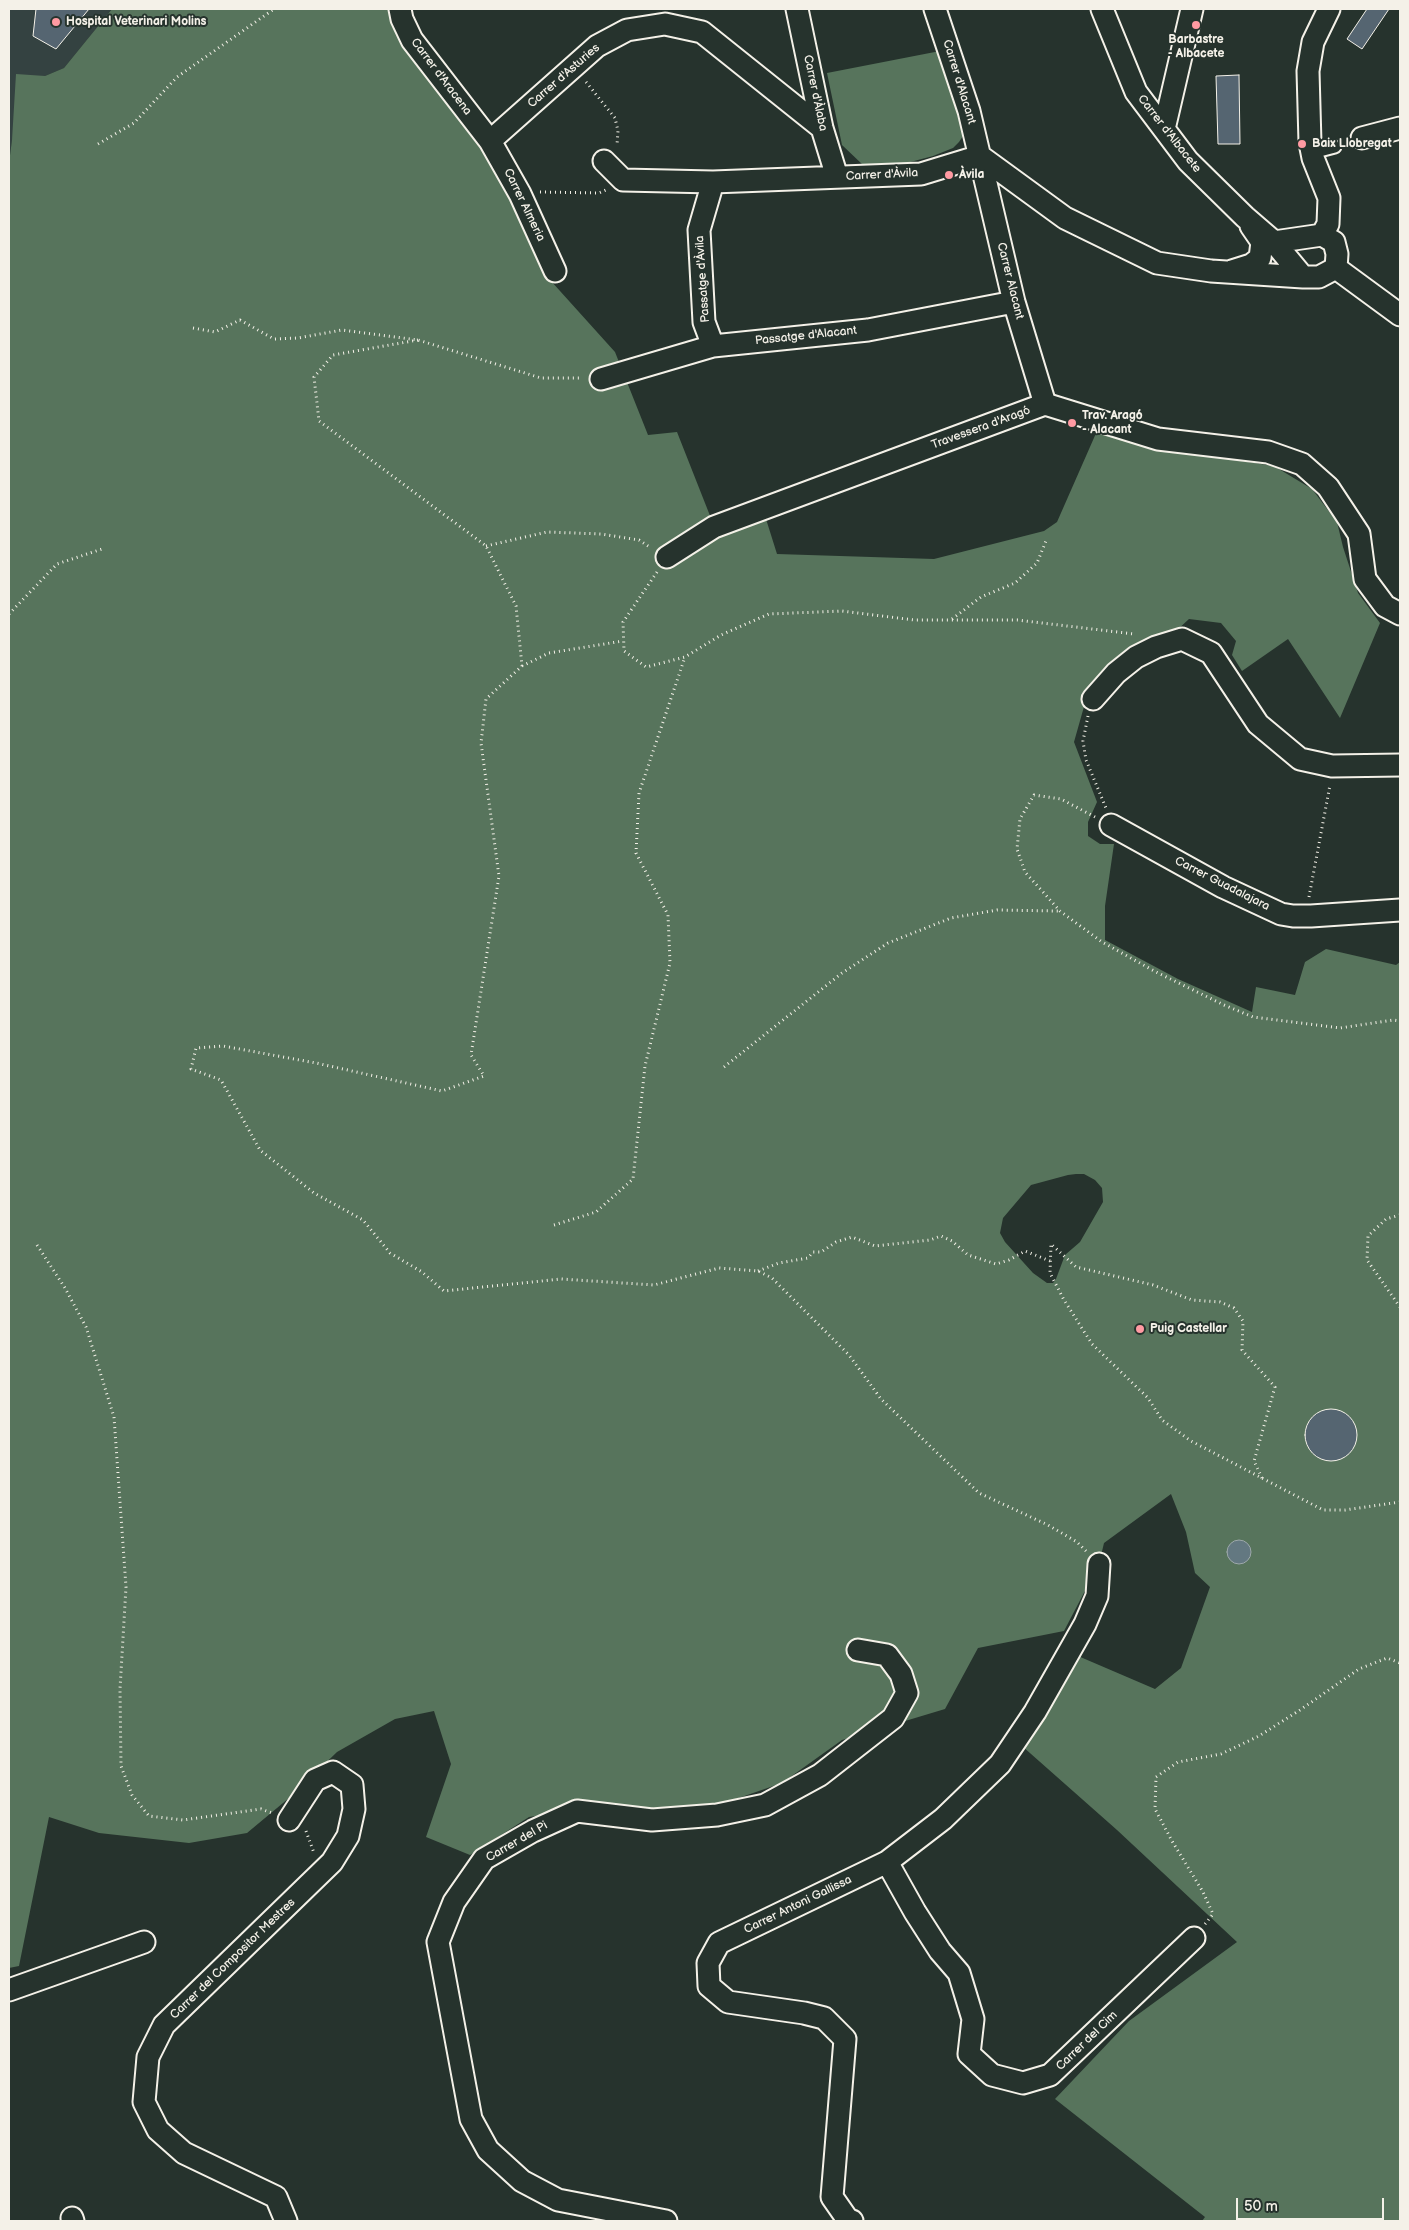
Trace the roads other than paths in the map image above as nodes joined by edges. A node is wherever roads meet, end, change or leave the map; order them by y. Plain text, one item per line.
1 (400, 9) edge
2 (797, 9) edge
3 (936, 9) edge
4 (1102, 9) edge
5 (1192, 9) edge
6 (1329, 9) edge
7 (822, 128) junction
8 (1400, 128) edge
9 (1164, 129) junction
10 (1362, 138) dead end
11 (490, 140) junction
12 (1335, 146) dead end
13 (1312, 153) junction
14 (980, 156) junction
15 (604, 161) dead end
16 (837, 177) junction
17 (713, 182) junction
18 (1245, 218) junction
19 (1314, 236) junction
20 (1274, 242) junction
21 (1336, 268) junction
22 (555, 271) dead end
23 (1226, 272) junction
24 (1303, 277) junction
25 (1014, 302) junction
26 (1400, 315) edge
27 (713, 346) junction
28 (602, 378) road end
29 (1045, 404) junction
30 (667, 557) road end
31 (1400, 614) edge
32 (1093, 699) road end
33 (1400, 765) edge
34 (1111, 825) road end
35 (1400, 910) edge
36 (1099, 1564) road end
37 (858, 1650) dead end
38 (289, 1820) road end
39 (887, 1862) junction
40 (1194, 1938) road end
41 (144, 1942) dead end
42 (9, 1990) edge
43 (286, 2221) edge
44 (666, 2221) edge
45 (852, 2221) edge

1 - 11 street, Carrer d'Aracena
2 - 7 street, Carrer d'Àlaba
3 - 14 street, Carrer d'Alacant
4 - 9 street, Carrer d'Albacete
5 - 9 street
6 - 13 street
7 - 11 street, Carrer d'Asturies
7 - 16 street, Carrer d'Àlaba
8 - 10 street
9 - 18 street, Carrer d'Albacete
11 - 22 street, Carrer Almeria
12 - 13 lane
13 - 19 street
14 - 16 street, Carrer d'Àvila
14 - 23 street
14 - 25 street, Carrer Alacant
15 - 17 street, Carrer d'Àvila
16 - 17 street, Carrer d'Àvila
17 - 27 street, Passatge d'Àvila
18 - 19 street, Carrer d'Albacete
18 - 20 street, Carrer d'Albacete
18 - 23 street
19 - 20 street
19 - 21 street
20 - 24 street, Carrer d'Albacete
21 - 24 street
21 - 26 street
23 - 24 street
25 - 27 street, Passatge d'Alacant
25 - 29 street, Carrer Alacant
27 - 28 street, Passatge d'Alacant
29 - 30 street, Travessera d'Aragó
29 - 31 street, Travessera d'Aragó
32 - 33 street
34 - 35 street, Carrer Guadalajara
36 - 39 street, Carrer Antoni Gallissa
37 - 44 street, Carrer del Pi
38 - 43 street, Carrer del Compositor Mestres
39 - 40 street, Carrer del Cim
39 - 45 street, Carrer Antoni Gallissa
41 - 42 street

